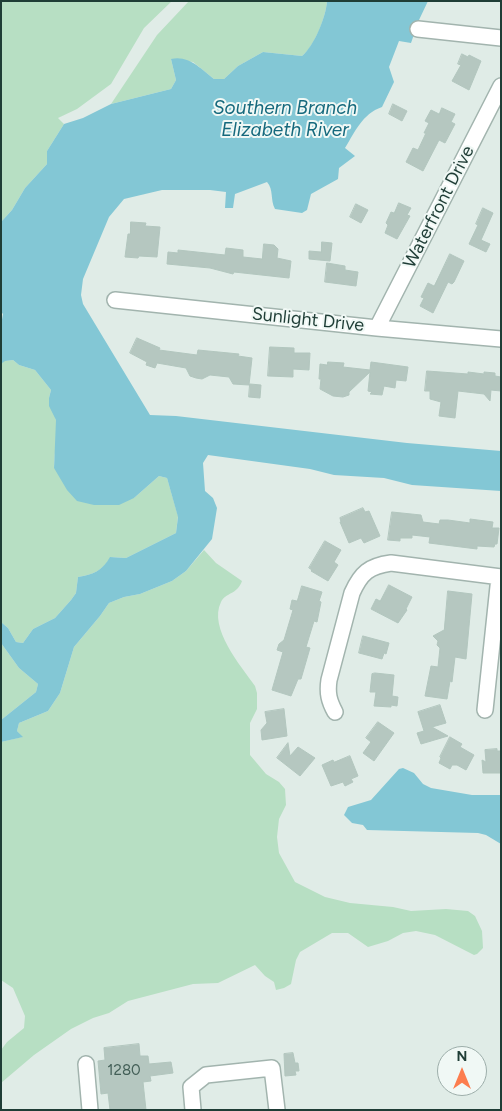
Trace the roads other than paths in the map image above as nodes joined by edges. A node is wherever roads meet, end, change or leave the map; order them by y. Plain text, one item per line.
1 (418, 29) dead end
2 (501, 38) edge
3 (501, 86) edge
4 (115, 300) dead end
5 (377, 328) junction
6 (501, 339) edge
7 (500, 577) edge
8 (485, 710) dead end
9 (335, 712) dead end
10 (86, 1064) dead end
11 (90, 1110) edge
12 (193, 1110) edge
13 (278, 1110) edge

1 - 2 street
3 - 5 street, Waterfront Drive
4 - 5 street, Sunlight Drive
5 - 6 street, Sunlight Drive
7 - 8 street
7 - 9 street
10 - 11 street
12 - 13 street

